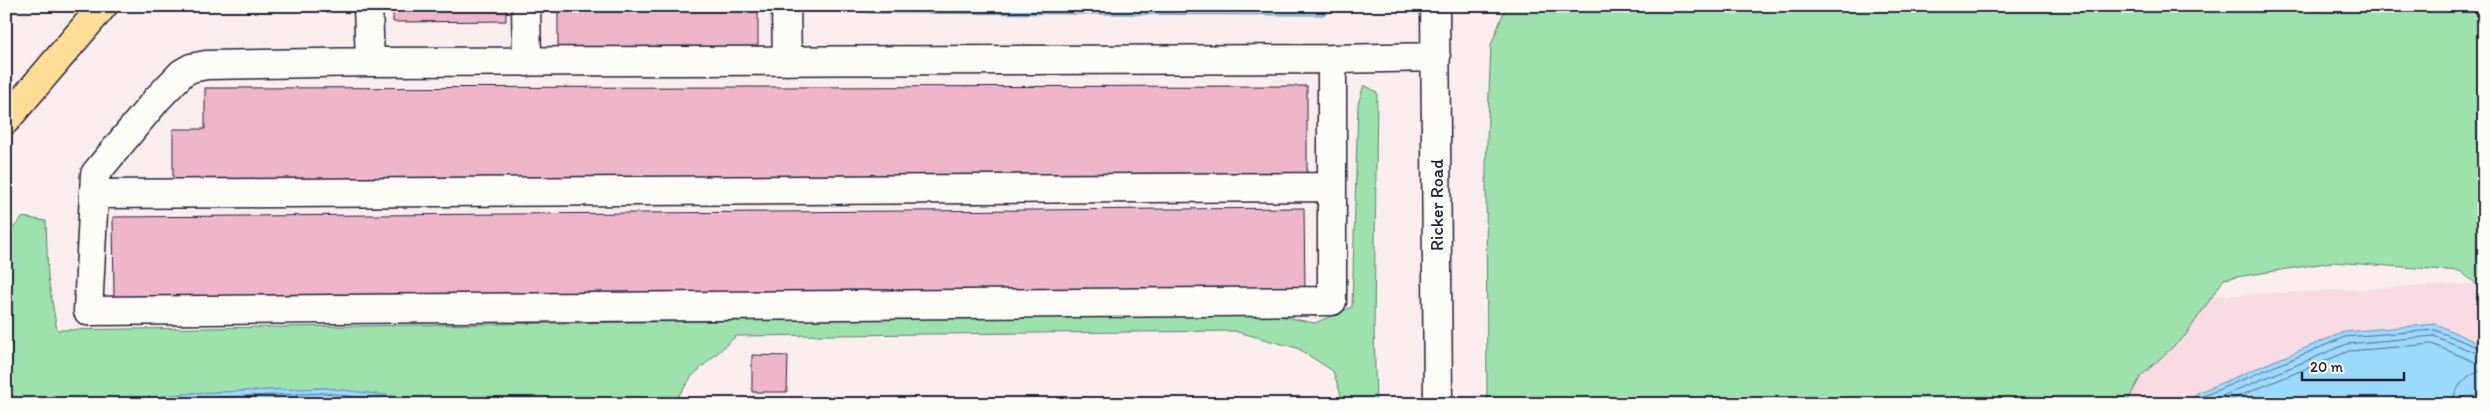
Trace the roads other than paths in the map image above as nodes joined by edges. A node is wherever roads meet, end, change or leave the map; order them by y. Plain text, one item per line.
1 (103, 6) edge
2 (368, 6) edge
3 (526, 6) edge
4 (786, 6) edge
5 (1436, 6) edge
6 (1436, 57) junction
7 (1332, 59) junction
8 (787, 61) junction
9 (370, 62) junction
10 (527, 62) junction
11 (6, 120) edge
12 (1332, 187) junction
13 (94, 194) junction
14 (1438, 404) edge

1 - 11 main road
2 - 9 street
3 - 10 street
4 - 8 street
5 - 6 street, Ricker Road
6 - 7 street
6 - 14 street, Ricker Road
7 - 8 street
7 - 12 street
8 - 10 street
9 - 10 street
9 - 13 street
12 - 13 street
12 - 13 street

